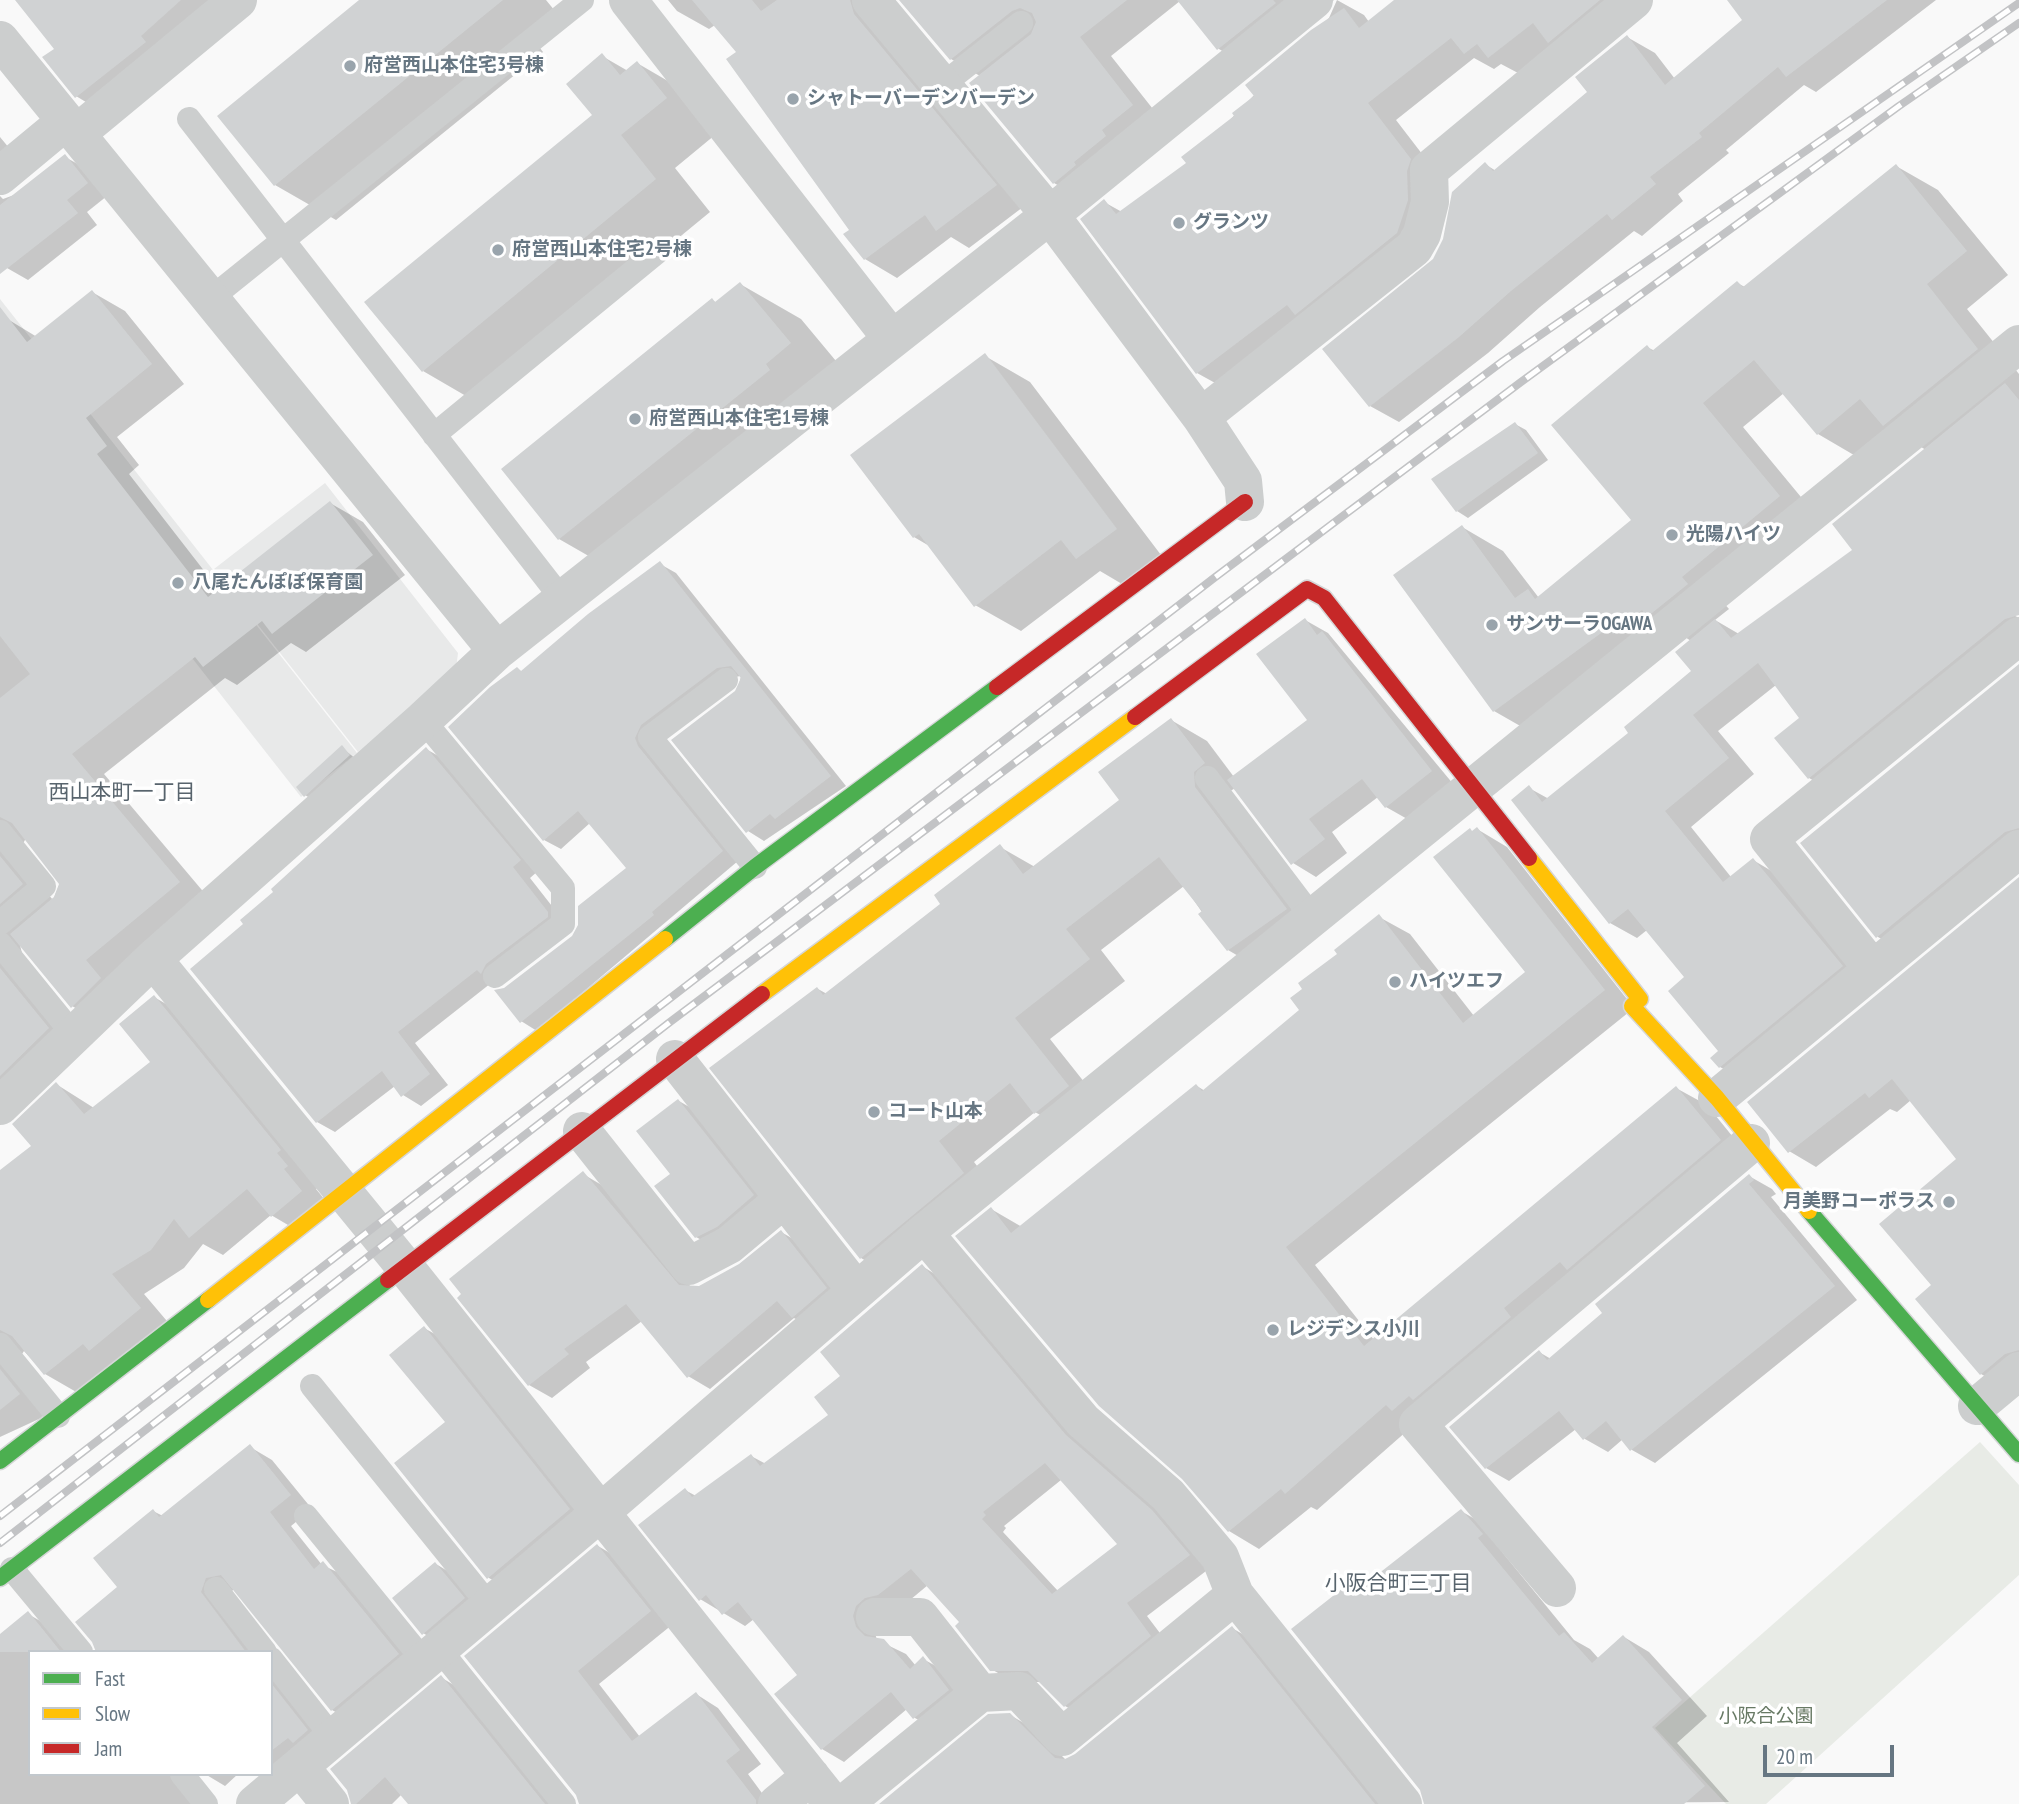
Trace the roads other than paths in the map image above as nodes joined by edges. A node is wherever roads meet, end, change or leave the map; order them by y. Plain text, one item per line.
1 (238, 0) edge
2 (582, 0) edge
3 (628, 0) edge
4 (871, 0) edge
5 (1314, 0) edge
6 (1634, 0) edge
7 (1021, 23) dead end
8 (0, 40) edge
9 (942, 85) junction
10 (189, 119) dead end
11 (70, 128) junction
12 (0, 176) edge
13 (1050, 215) junction
14 (282, 239) junction
15 (656, 253) dead end
16 (210, 299) junction
17 (892, 339) junction
18 (2019, 344) edge
19 (1201, 417) junction
20 (434, 435) junction
21 (1245, 502) joint
22 (562, 599) junction
23 (2019, 636) edge
24 (497, 651) junction
25 (726, 680) dead end
26 (423, 720) junction
27 (1207, 778) dead end
28 (1474, 788) junction
29 (0, 832) edge
30 (2019, 849) edge
31 (755, 867) junction
32 (1312, 918) junction
33 (0, 923) edge
34 (0, 944) edge
35 (153, 959) junction
36 (1873, 970) junction
37 (495, 976) dead end
38 (74, 1035) junction
39 (675, 1059) junction
40 (1717, 1098) junction
41 (0, 1106) edge
42 (582, 1131) junction
43 (1751, 1143) junction
44 (343, 1193) junction
45 (784, 1199) junction
46 (923, 1233) junction
47 (404, 1267) junction
48 (856, 1290) junction
49 (0, 1345) edge
50 (2019, 1371) edge
51 (312, 1386) dead end
52 (1977, 1406) junction
53 (58, 1416) junction
54 (2019, 1454) edge
55 (0, 1461) edge
56 (601, 1512) junction
57 (306, 1516) dead end
58 (6, 1573) edge
59 (1557, 1588) dead end
60 (216, 1589) dead end
61 (1236, 1595) junction
62 (491, 1606) junction
63 (875, 1617) dead end
64 (79, 1650) edge
65 (263, 1650) edge
66 (432, 1656) junction
67 (273, 1662) edge
68 (980, 1693) junction
69 (334, 1740) junction
70 (301, 1768) junction
71 (184, 1776) edge
72 (822, 1790) edge
73 (206, 1804) edge
74 (255, 1804) edge
75 (330, 1804) edge
76 (564, 1804) edge
77 (777, 1804) edge
78 (844, 1804) edge
79 (1403, 1804) edge

1 - 11 street
2 - 14 lane
3 - 17 street
4 - 9 street
5 - 13 street
6 - 19 street
7 - 9 lane
8 - 11 street
9 - 13 street
10 - 14 lane
11 - 12 street
11 - 16 street
13 - 17 street
13 - 19 street
14 - 16 lane
14 - 20 lane
15 - 20 lane
16 - 24 street
17 - 22 street
18 - 28 street
19 - 21 street
20 - 22 lane
21 - 31 street
22 - 24 street
23 - 36 street
24 - 26 street
25 - 31 lane
26 - 35 street
26 - 37 lane
27 - 32 lane
28 - 32 street
28 - 39 street
28 - 40 street
29 - 33 lane
30 - 36 street
31 - 44 street
32 - 46 street
34 - 38 lane
35 - 38 street
35 - 44 street
36 - 40 street
38 - 41 street
39 - 42 street
39 - 45 street
40 - 43 street
42 - 45 street
42 - 47 street
43 - 52 street
43 - 59 street
44 - 47 street
44 - 53 street
45 - 48 street
46 - 48 street
46 - 61 street
47 - 56 street
47 - 58 street
48 - 56 street
49 - 53 lane
50 - 52 street
51 - 62 lane
52 - 54 street
53 - 55 street
56 - 62 street
56 - 72 street
57 - 66 lane
58 - 64 lane
60 - 65 lane
61 - 68 street
61 - 79 street
62 - 66 street
63 - 68 street
66 - 69 street
66 - 76 lane
67 - 69 lane
68 - 78 street
69 - 70 street
70 - 74 street
70 - 75 street
71 - 73 lane
72 - 77 street

